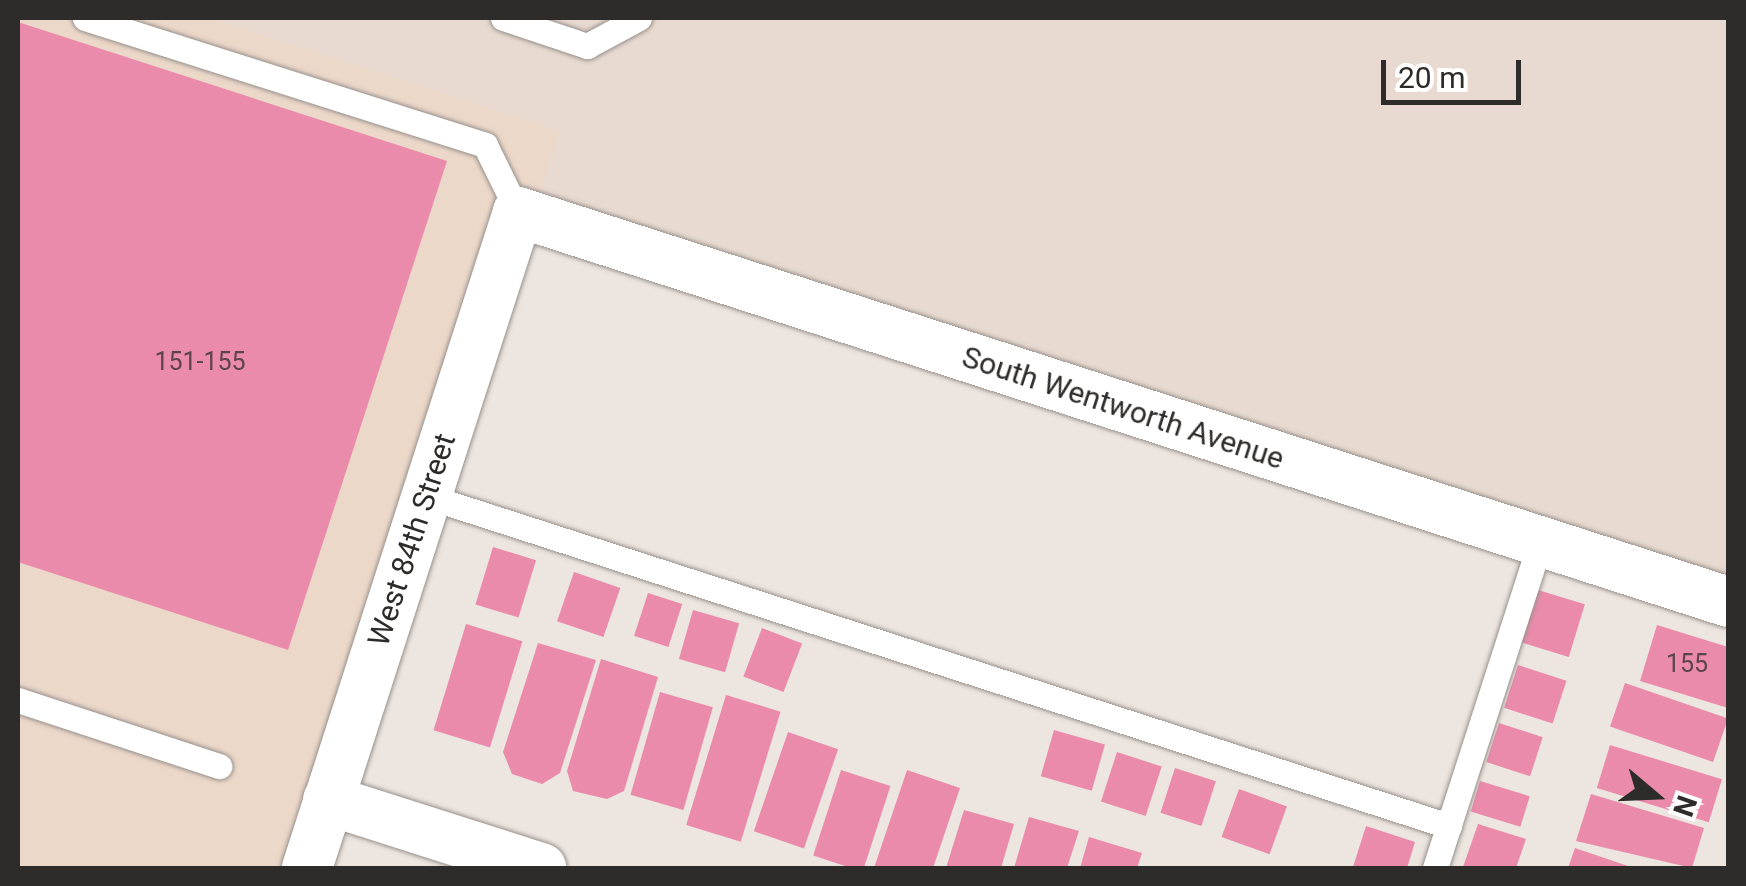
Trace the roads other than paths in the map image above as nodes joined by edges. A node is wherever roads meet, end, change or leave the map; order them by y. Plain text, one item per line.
1 (85, 18) edge
2 (503, 18) edge
3 (639, 18) edge
4 (518, 212) junction
5 (426, 496) junction
6 (1540, 542) junction
7 (1728, 602) edge
8 (18, 700) edge
9 (219, 766) dead end
10 (328, 800) junction
11 (1449, 826) junction
12 (307, 868) edge
13 (541, 868) edge
14 (1435, 868) edge

1 - 4 lane
2 - 3 lane
4 - 5 street, West 84th Street
4 - 6 street, South Wentworth Avenue
5 - 10 street, West 84th Street
5 - 11 lane
6 - 7 street, South Wentworth Avenue
6 - 11 lane
8 - 9 lane
10 - 12 street, West 84th Street
10 - 13 street
11 - 14 lane

